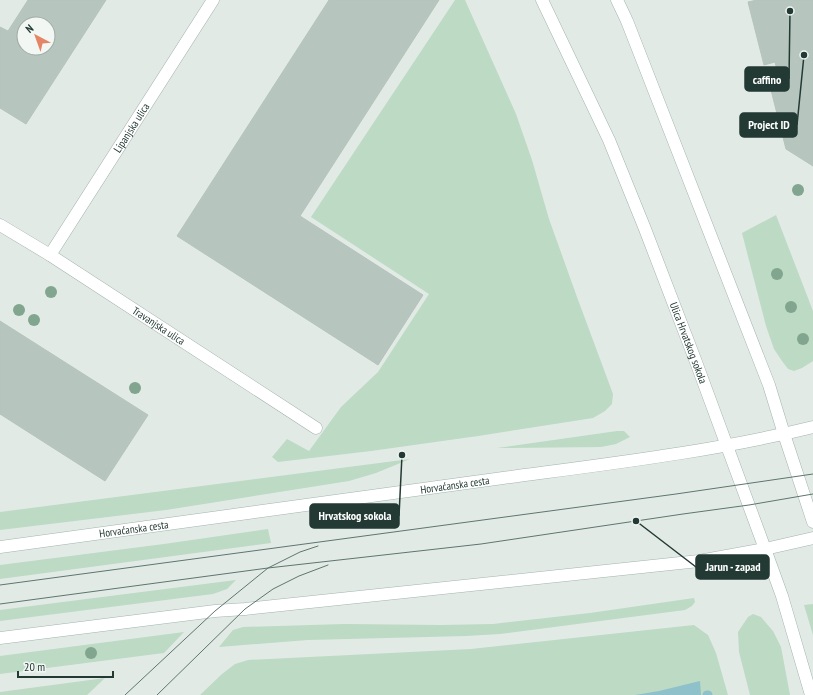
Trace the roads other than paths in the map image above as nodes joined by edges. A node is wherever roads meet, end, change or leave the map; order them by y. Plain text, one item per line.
1 (213, 0) edge
2 (542, 0) edge
3 (617, 0) edge
4 (0, 225) edge
5 (50, 255) junction
6 (813, 427) edge
7 (316, 428) dead end
8 (784, 434) junction
9 (727, 445) junction
10 (813, 522) edge
11 (813, 538) edge
12 (0, 547) edge
13 (765, 549) junction
14 (0, 638) edge
15 (812, 695) edge

1 - 5 street, Lipanjska ulica
2 - 9 street, Ulica Hrvatskog sokola
3 - 8 street
4 - 5 street, Travanjska ulica
5 - 7 street, Travanjska ulica
6 - 8 street, Horvaćanska cesta
8 - 9 street, Horvaćanska cesta
8 - 10 street
9 - 12 street, Horvaćanska cesta
9 - 13 street, Ulica Hrvatskog sokola
11 - 13 street
13 - 14 street
13 - 15 street, Ulica Hrvatskog sokola

